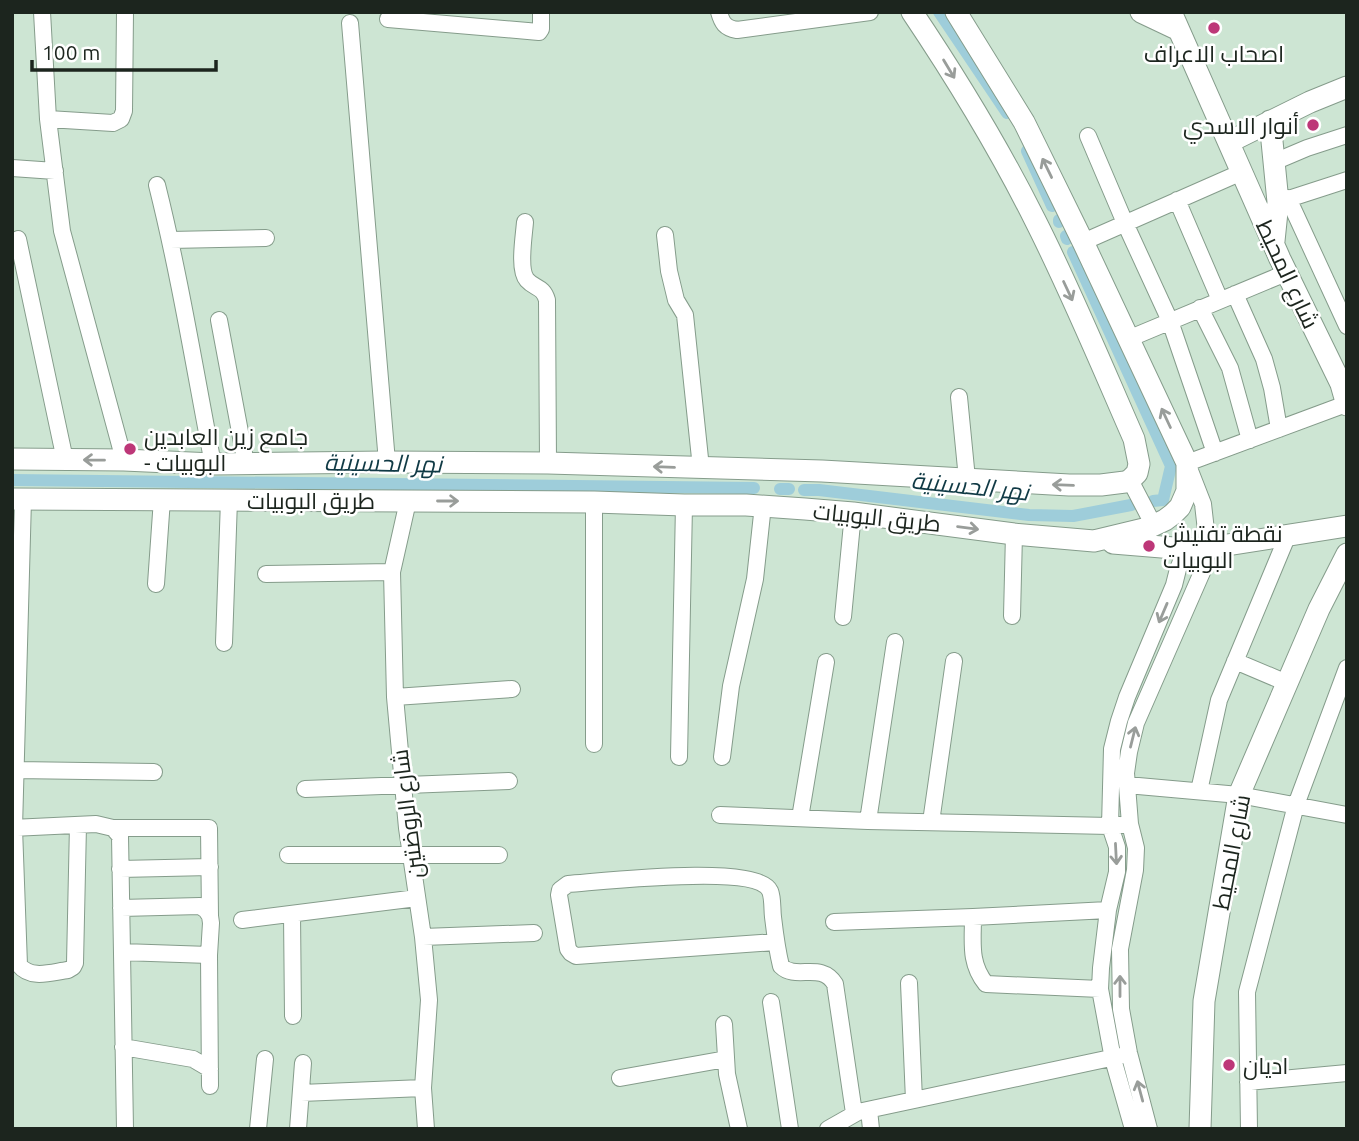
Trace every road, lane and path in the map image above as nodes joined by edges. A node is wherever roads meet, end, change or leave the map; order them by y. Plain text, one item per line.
1 (42, 12) edge
2 (125, 12) edge
3 (541, 12) edge
4 (719, 12) edge
5 (870, 12) edge
6 (912, 12) edge
7 (957, 12) edge
8 (1141, 12) edge
9 (388, 19) dead end
10 (1175, 21) edge
11 (350, 23) dead end
12 (1347, 87) edge
13 (48, 119) junction
14 (1270, 121) junction
15 (1347, 135) edge
16 (1088, 136) dead end
17 (1229, 142) junction
18 (1273, 162) junction
19 (12, 168) edge
20 (55, 171) junction
21 (1242, 172) junction
22 (1347, 180) edge
23 (157, 185) dead end
24 (1062, 198) junction
25 (1177, 200) junction
26 (1283, 200) junction
27 (1033, 216) junction
28 (525, 222) dead end
29 (1125, 223) junction
30 (665, 235) dead end
31 (265, 238) dead end
32 (18, 239) dead end
33 (170, 240) junction
34 (1273, 243) junction
35 (1084, 244) junction
36 (1054, 262) junction
37 (1286, 273) junction
38 (1227, 297) junction
39 (1200, 309) junction
40 (219, 320) dead end
41 (1170, 321) junction
42 (1347, 326) edge
43 (1128, 339) junction
44 (959, 397) dead end
45 (1347, 405) edge
46 (1279, 429) junction
47 (1250, 440) junction
48 (1215, 453) junction
49 (12, 459) edge
50 (65, 460) junction
51 (124, 460) junction
52 (387, 462) junction
53 (548, 463) junction
54 (1187, 463) junction
55 (214, 464) junction
56 (246, 464) junction
57 (701, 468) junction
58 (751, 469) junction
59 (809, 471) junction
60 (967, 479) junction
61 (1130, 480) junction
62 (18, 499) edge
63 (162, 499) junction
64 (229, 500) junction
65 (408, 501) junction
66 (594, 502) junction
67 (684, 505) junction
68 (754, 505) junction
69 (805, 509) junction
70 (853, 513) junction
71 (1154, 526) junction
72 (1347, 526) edge
73 (1014, 534) junction
74 (1287, 537) junction
75 (1094, 541) junction
76 (1209, 548) junction
77 (1186, 549) junction
78 (1347, 554) edge
79 (392, 572) junction
80 (266, 573) dead end
81 (156, 584) dead end
82 (1012, 616) dead end
83 (843, 617) dead end
84 (895, 642) dead end
85 (224, 643) dead end
86 (954, 661) dead end
87 (1235, 661) junction
88 (826, 662) dead end
89 (1347, 668) edge
90 (1287, 682) junction
91 (512, 689) dead end
92 (395, 697) junction
93 (594, 744) dead end
94 (679, 757) dead end
95 (722, 757) dead end
96 (16, 770) junction
97 (154, 772) dead end
98 (509, 781) dead end
99 (402, 785) junction
100 (1127, 785) junction
101 (305, 789) dead end
102 (1199, 791) junction
103 (1239, 795) junction
104 (1296, 805) junction
105 (720, 815) dead end
106 (1347, 815) edge
107 (800, 818) junction
108 (868, 821) junction
109 (931, 822) junction
110 (1130, 824) junction
111 (78, 825) junction
112 (1110, 826) junction
113 (13, 828) edge
114 (114, 828) junction
115 (410, 854) junction
116 (288, 855) dead end
117 (499, 855) dead end
118 (209, 867) junction
119 (120, 869) junction
120 (417, 898) junction
121 (121, 908) junction
122 (1108, 910) junction
123 (292, 914) junction
124 (209, 916) junction
125 (972, 917) junction
126 (242, 920) dead end
127 (834, 922) dead end
128 (534, 933) dead end
129 (423, 937) junction
130 (776, 942) junction
131 (122, 952) junction
132 (209, 955) junction
133 (909, 983) dead end
134 (1100, 989) junction
135 (771, 1002) dead end
136 (293, 1016) dead end
137 (724, 1024) dead end
138 (123, 1047) junction
139 (1129, 1054) junction
140 (265, 1059) dead end
141 (726, 1059) junction
142 (1112, 1059) junction
143 (303, 1063) dead end
144 (1347, 1073) edge
145 (620, 1078) dead end
146 (1248, 1082) junction
147 (423, 1088) junction
148 (301, 1093) junction
149 (914, 1100) junction
150 (862, 1111) junction
151 (125, 1129) edge
152 (257, 1129) edge
153 (298, 1129) edge
154 (426, 1129) edge
155 (738, 1129) edge
156 (790, 1129) edge
157 (828, 1129) edge
158 (871, 1129) edge
159 (1133, 1129) edge
160 (1149, 1129) edge
161 (1200, 1129) edge
162 (1249, 1129) edge

1 - 13 street
2 - 13 street
3 - 9 street
4 - 5 street
6 -> 27 main road
24 -> 7 main road, طريق البوبيات
8 - 10 main road
10 - 17 main road, شارع المحيط
11 - 52 street
12 - 14 main road
13 - 20 street
14 - 17 main road
14 - 18 main road
15 - 18 street
16 - 29 street
17 - 21 main road, شارع المحيط
18 - 26 main road
19 - 20 street
20 - 51 street
21 - 25 street
21 - 34 main road, شارع المحيط
22 - 26 street
23 - 33 street
24 - 27 main road
24 - 35 main road, طريق البوبيات
25 - 29 street
25 - 38 street
26 - 34 main road
26 - 42 street
27 - 36 main road
28 - 53 street
29 - 35 street
29 - 41 street
30 - 57 street
31 - 33 street
32 - 50 street
33 - 55 street
34 - 37 main road, شارع المحيط
35 - 36 main road
35 - 43 main road, طريق البوبيات
36 -> 61 main road
37 - 38 street
37 - 45 main road, شارع المحيط
38 - 39 street
38 - 46 street
39 - 41 street
39 - 47 street
40 - 56 street
41 - 43 street
41 - 48 street
54 -> 43 main road, طريق البوبيات
44 - 60 street
45 - 46 street
46 - 47 street
47 - 48 street
48 - 54 street
49 - 50 main road, طريق البوبيات
51 -> 50 main road, طريق البوبيات
51 - 55 main road, طريق البوبيات
52 - 53 main road, طريق البوبيات
52 - 56 main road, طريق البوبيات
57 -> 53 main road, طريق البوبيات
54 - 71 main road, طريق البوبيات
54 - 76 street
55 - 56 main road, طريق البوبيات
57 - 58 main road, طريق البوبيات
58 - 59 main road, طريق البوبيات
58 - 68 main road
59 - 60 main road, طريق البوبيات
59 - 69 main road
61 -> 60 main road, طريق البوبيات
61 - 71 street
62 - 63 main road, طريق البوبيات
62 - 96 street
63 - 64 main road, طريق البوبيات
63 - 81 street
64 - 65 main road, طريق البوبيات
64 - 85 street
65 -> 66 main road, طريق البوبيات
65 - 79 street, شارع الروضتين
66 - 67 main road, طريق البوبيات
66 - 93 street
67 - 68 main road, طريق البوبيات
67 - 94 street
68 - 69 main road, طريق البوبيات
68 - 95 street
69 - 70 main road, طريق البوبيات
70 -> 73 main road, طريق البوبيات
70 - 83 street
71 - 75 main road, طريق البوبيات
72 - 74 main road
73 - 75 main road, طريق البوبيات
73 - 82 street
74 - 76 main road
74 - 87 street
75 - 77 main road
76 - 77 main road
100 -> 76 street
77 -> 112 street
78 - 90 main road, شارع المحيط
79 - 80 street
79 - 92 street, شارع الروضتين
84 - 108 street
86 - 109 street
87 - 90 street
87 - 102 street
88 - 107 street
89 - 104 street
90 - 103 main road, شارع المحيط
91 - 92 street
92 - 99 street, شارع الروضتين
96 - 97 street
96 - 113 street
98 - 99 street
99 - 101 street
99 - 115 street, شارع الروضتين
100 - 102 street
100 - 110 street
102 - 103 street
103 - 104 street
103 - 161 main road, شارع المحيط
104 - 106 street
104 - 146 street
105 - 107 street
107 - 108 street
108 - 109 street
109 - 112 street
110 - 112 street
139 -> 110 street
111 - 113 street
111 - 113 street
111 - 114 street
112 -> 122 street
114 - 118 street
114 - 119 street
115 - 116 street
115 - 117 street
115 - 120 street, شارع الروضتين
118 - 119 street
118 - 124 street
119 - 121 street
120 - 123 street
120 - 129 street, شارع الروضتين
121 - 124 street
121 - 131 street
122 - 125 street
122 - 134 street
123 - 126 street
123 - 136 street
124 - 132 street
125 - 127 street
125 - 134 street
128 - 129 street
129 - 147 street, شارع الروضتين
130 - 130 street
130 - 150 street
131 - 132 street
131 - 138 street
132 - 138 street
133 - 149 street
134 - 142 street
135 - 156 street
137 - 141 street
138 - 151 street
139 - 142 street
160 -> 139 street
140 - 152 street
141 - 145 street
141 - 155 street
142 - 149 street
142 - 159 street
143 - 148 street
144 - 146 street
146 - 162 street
147 - 148 street
147 - 154 street, شارع الروضتين
148 - 153 street
149 - 150 street
150 - 157 street
150 - 158 street

